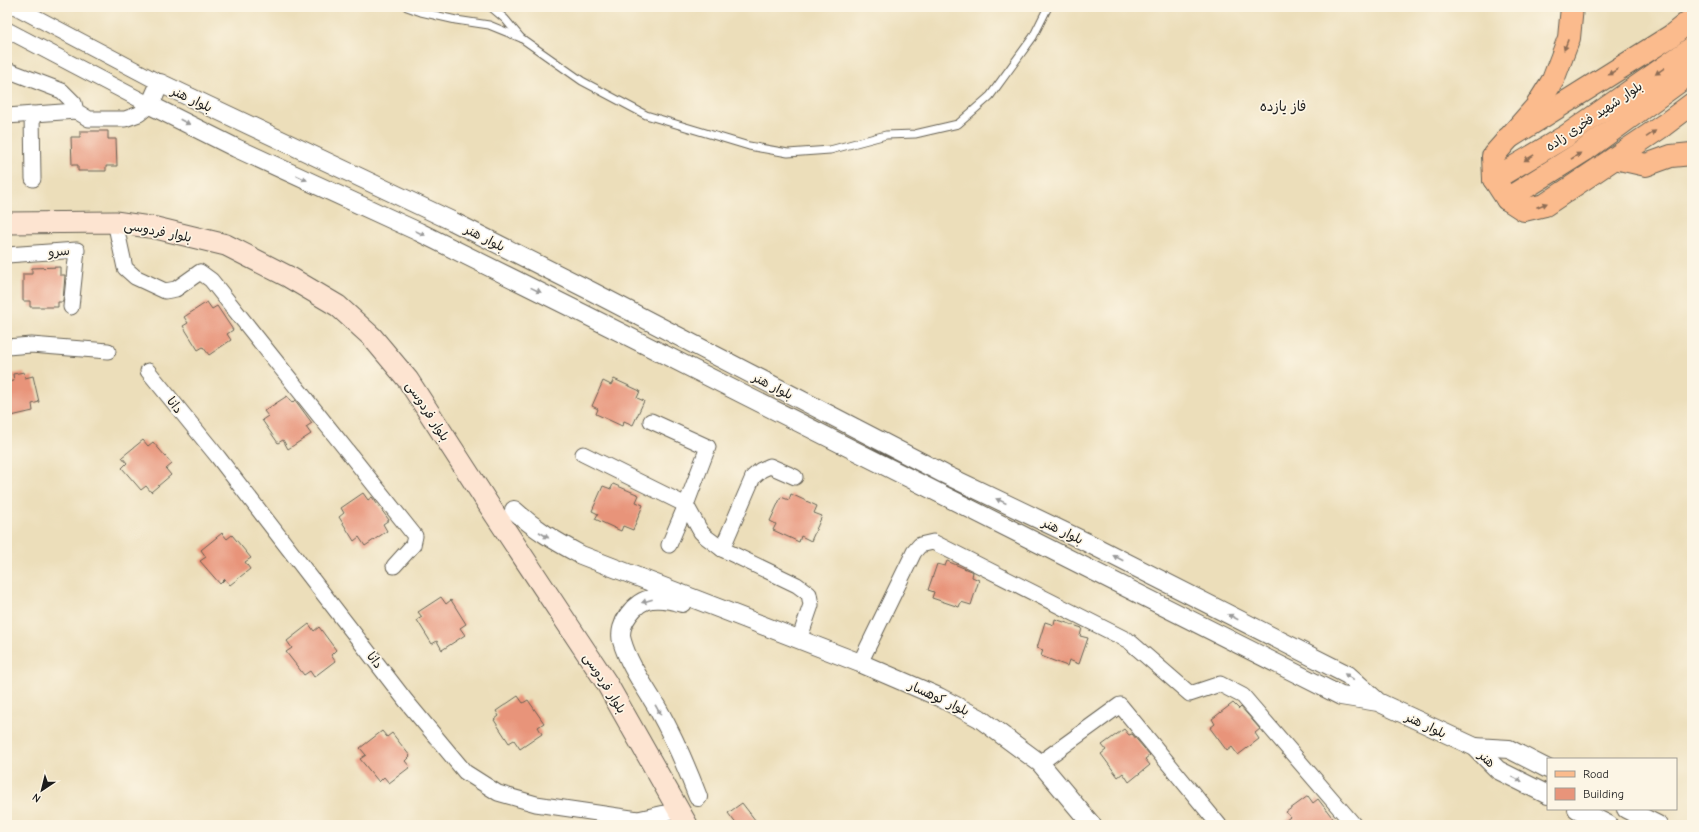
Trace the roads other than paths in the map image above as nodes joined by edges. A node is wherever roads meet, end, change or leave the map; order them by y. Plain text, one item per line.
1 (16, 7) edge
2 (407, 7) edge
3 (491, 7) edge
4 (1048, 7) edge
5 (1572, 7) edge
6 (1692, 19) edge
7 (7, 30) edge
8 (521, 38) junction
9 (1692, 48) edge
10 (7, 70) edge
11 (1692, 72) edge
12 (160, 83) junction
13 (1692, 104) edge
14 (150, 105) junction
15 (76, 112) junction
16 (32, 114) junction
17 (7, 116) edge
18 (1507, 139) junction
19 (1692, 154) edge
20 (1615, 158) junction
21 (33, 179) dead end
22 (1494, 179) junction
23 (1507, 200) junction
24 (115, 222) junction
25 (7, 223) edge
26 (7, 255) edge
27 (71, 308) dead end
28 (7, 347) edge
29 (108, 351) dead end
30 (148, 371) dead end
31 (651, 421) dead end
32 (583, 454) dead end
33 (795, 477) dead end
34 (686, 505) junction
35 (514, 510) dead end
36 (669, 545) dead end
37 (722, 549) junction
38 (394, 566) dead end
39 (752, 622) junction
40 (799, 640) junction
41 (860, 663) junction
42 (1378, 702) junction
43 (1474, 748) junction
44 (1040, 763) junction
45 (1547, 769) edge
46 (1547, 794) edge
47 (698, 797) dead end
48 (1579, 810) edge
49 (1628, 810) edge
50 (683, 817) edge
51 (1092, 825) edge
52 (1219, 825) edge
53 (1354, 825) edge
54 (1609, 825) edge
55 (1658, 825) edge

1 - 12 street
2 - 8 lane
3 - 8 lane
4 - 8 lane
5 -> 18 main road
6 -> 18 main road
7 - 14 street
9 -> 22 main road, بلوار شهید فخری زاده
10 - 15 street
23 -> 11 main road, بلوار شهید فخری زاده
12 - 14 street
42 -> 12 street, بلوار هنر
20 -> 13 main road
14 - 15 street
14 -> 42 street, بلوار هنر
15 - 16 street
16 - 17 street
16 - 21 street
18 - 22 main road
19 - 20 main road
23 -> 20 main road
22 - 23 main road
24 - 25 main road, بلوار فردوسی
24 - 38 street
24 - 50 main road, بلوار فردوسی
26 - 27 street, سرو
28 - 29 street
30 - 50 street, دانا
31 - 34 street
32 - 34 street
33 - 37 street
34 - 36 street
34 - 37 street
35 -> 39 street
37 - 40 street
39 - 40 street, بلوار کوهسار
39 -> 47 street
40 - 41 street, بلوار کوهسار
41 - 44 street, بلوار کوهسار
41 - 53 street
42 - 43 street, بلوار هنر
43 - 45 street, هنر
43 -> 46 street, هنر
44 - 51 street, بلوار کوهسار
44 - 52 street
48 - 54 street
49 - 55 street

